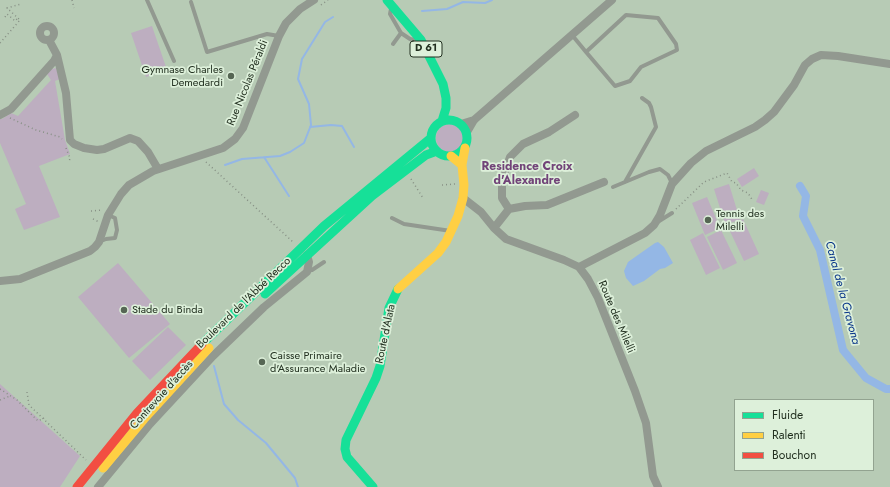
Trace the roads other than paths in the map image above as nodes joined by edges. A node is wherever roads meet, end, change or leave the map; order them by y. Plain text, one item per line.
1 (147, 0) edge
2 (612, 0) edge
3 (191, 2) dead end
4 (390, 3) edge
5 (315, 4) edge
6 (401, 33) junction
7 (572, 35) junction
8 (279, 36) junction
9 (48, 40) dead end
10 (422, 40) junction
11 (393, 44) dead end
12 (586, 52) junction
13 (57, 55) junction
14 (174, 61) dead end
15 (890, 64) edge
16 (642, 98) dead end
17 (446, 108) junction
18 (2, 115) edge
19 (575, 115) dead end
20 (452, 119) junction
21 (474, 120) junction
22 (442, 121) junction
23 (461, 124) junction
24 (467, 132) junction
25 (431, 138) junction
26 (465, 148) junction
27 (436, 151) junction
28 (450, 156) junction
29 (462, 165) junction
30 (158, 170) junction
31 (604, 182) dead end
32 (625, 182) junction
33 (672, 184) junction
34 (613, 187) dead end
35 (463, 198) junction
36 (509, 210) junction
37 (672, 213) road end
38 (109, 214) junction
39 (392, 218) dead end
40 (654, 225) junction
41 (494, 228) junction
42 (451, 231) junction
43 (98, 242) junction
44 (307, 255) junction
45 (324, 262) dead end
46 (580, 267) junction
47 (307, 272) junction
48 (0, 281) edge
49 (77, 487) edge
50 (87, 487) edge
51 (98, 487) edge
52 (373, 487) edge
53 (658, 487) edge

1 - 14 lane
2 - 7 street
3 - 8 lane
4 - 6 lane
4 - 10 main road, D 61
5 - 8 street, Rue Nicolas Péraldi
6 - 10 lane
6 - 11 lane
7 - 12 lane
7 - 21 street
8 - 30 street, Rue Nicolas Péraldi
9 - 13 street
10 - 17 main road, D 61
12 - 12 lane
13 - 18 street
13 - 30 street
15 - 33 street
16 - 32 lane
17 - 20 main road, D 61
17 - 22 main road, D 61
19 - 36 street
20 - 22 main road
20 - 23 main road
21 - 23 street
21 - 24 street
22 - 25 main road
23 - 24 main road
24 - 26 main road
25 - 27 main road
25 - 49 main road, Boulevard de l'Abbé Recco
26 - 28 main road
26 - 29 main road, Route d'Alata
27 - 28 main road
27 - 44 main road, Boulevard de l'Abbé Recco
28 - 29 main road
29 - 35 main road, Route d'Alata
30 - 38 street, Rue Nicolas Péraldi
31 - 36 street
32 - 33 lane
32 - 34 lane
33 - 40 street
35 - 41 street
35 - 42 main road, Route d'Alata
36 - 41 street
37 - 40 lane
38 - 43 street, Rue Nicolas Péraldi
38 - 43 lane
39 - 42 lane
40 - 46 street
41 - 46 street
42 - 52 main road, Route d'Alata
43 - 48 street
44 - 47 street
44 - 50 main road, Boulevard de l'Abbé Recco
45 - 47 lane
46 - 53 street, Route des Milelli
47 - 51 street, Contrevoie d'accès

